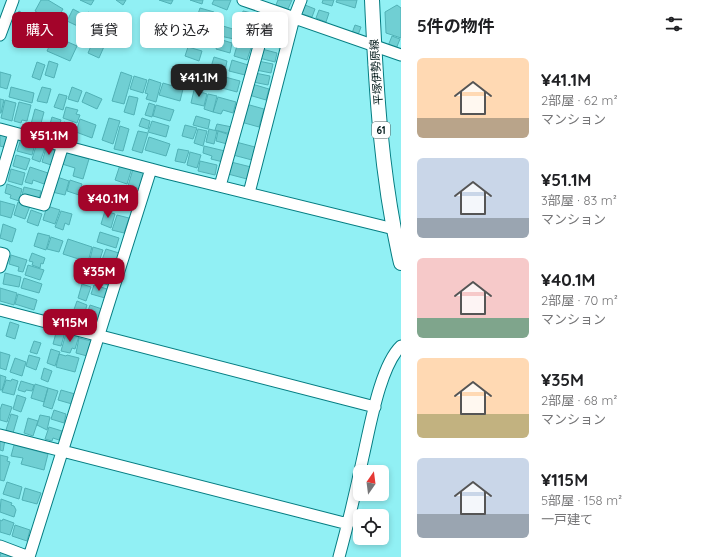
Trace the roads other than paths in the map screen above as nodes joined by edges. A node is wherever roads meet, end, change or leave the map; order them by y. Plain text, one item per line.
1 (12, 0) edge
2 (243, 0) edge
3 (301, 0) edge
4 (372, 0) edge
5 (269, 10) junction
6 (294, 18) junction
7 (0, 35) edge
8 (374, 46) junction
9 (401, 55) edge
10 (0, 129) edge
11 (14, 133) junction
12 (63, 145) junction
13 (151, 169) junction
14 (0, 180) edge
15 (220, 186) junction
16 (249, 193) junction
17 (25, 200) dead end
18 (394, 229) junction
19 (0, 253) edge
20 (401, 260) edge
21 (0, 267) edge
22 (0, 310) edge
23 (98, 336) junction
24 (401, 346) edge
25 (375, 407) junction
26 (0, 435) edge
27 (62, 451) junction
28 (348, 524) junction
29 (0, 546) edge
30 (29, 557) edge
31 (339, 557) edge

1 - 7 street
2 - 5 street
3 - 6 street
4 - 8 main road, 平塚伊勢原線 / 61
5 - 6 street
5 - 15 street
6 - 8 street
6 - 16 street
8 - 9 street
8 - 18 main road, 平塚伊勢原線 / 61
10 - 11 street
11 - 12 street
11 - 14 street
12 - 13 street
12 - 17 street
13 - 15 street
13 - 23 street
15 - 16 street
16 - 18 street
18 - 20 main road, 平塚伊勢原線 / 61
19 - 21 street
22 - 23 street
23 - 25 street
23 - 27 street
24 - 25 street
25 - 28 street
26 - 27 street
27 - 28 street
27 - 30 street
28 - 31 street
29 - 30 street

